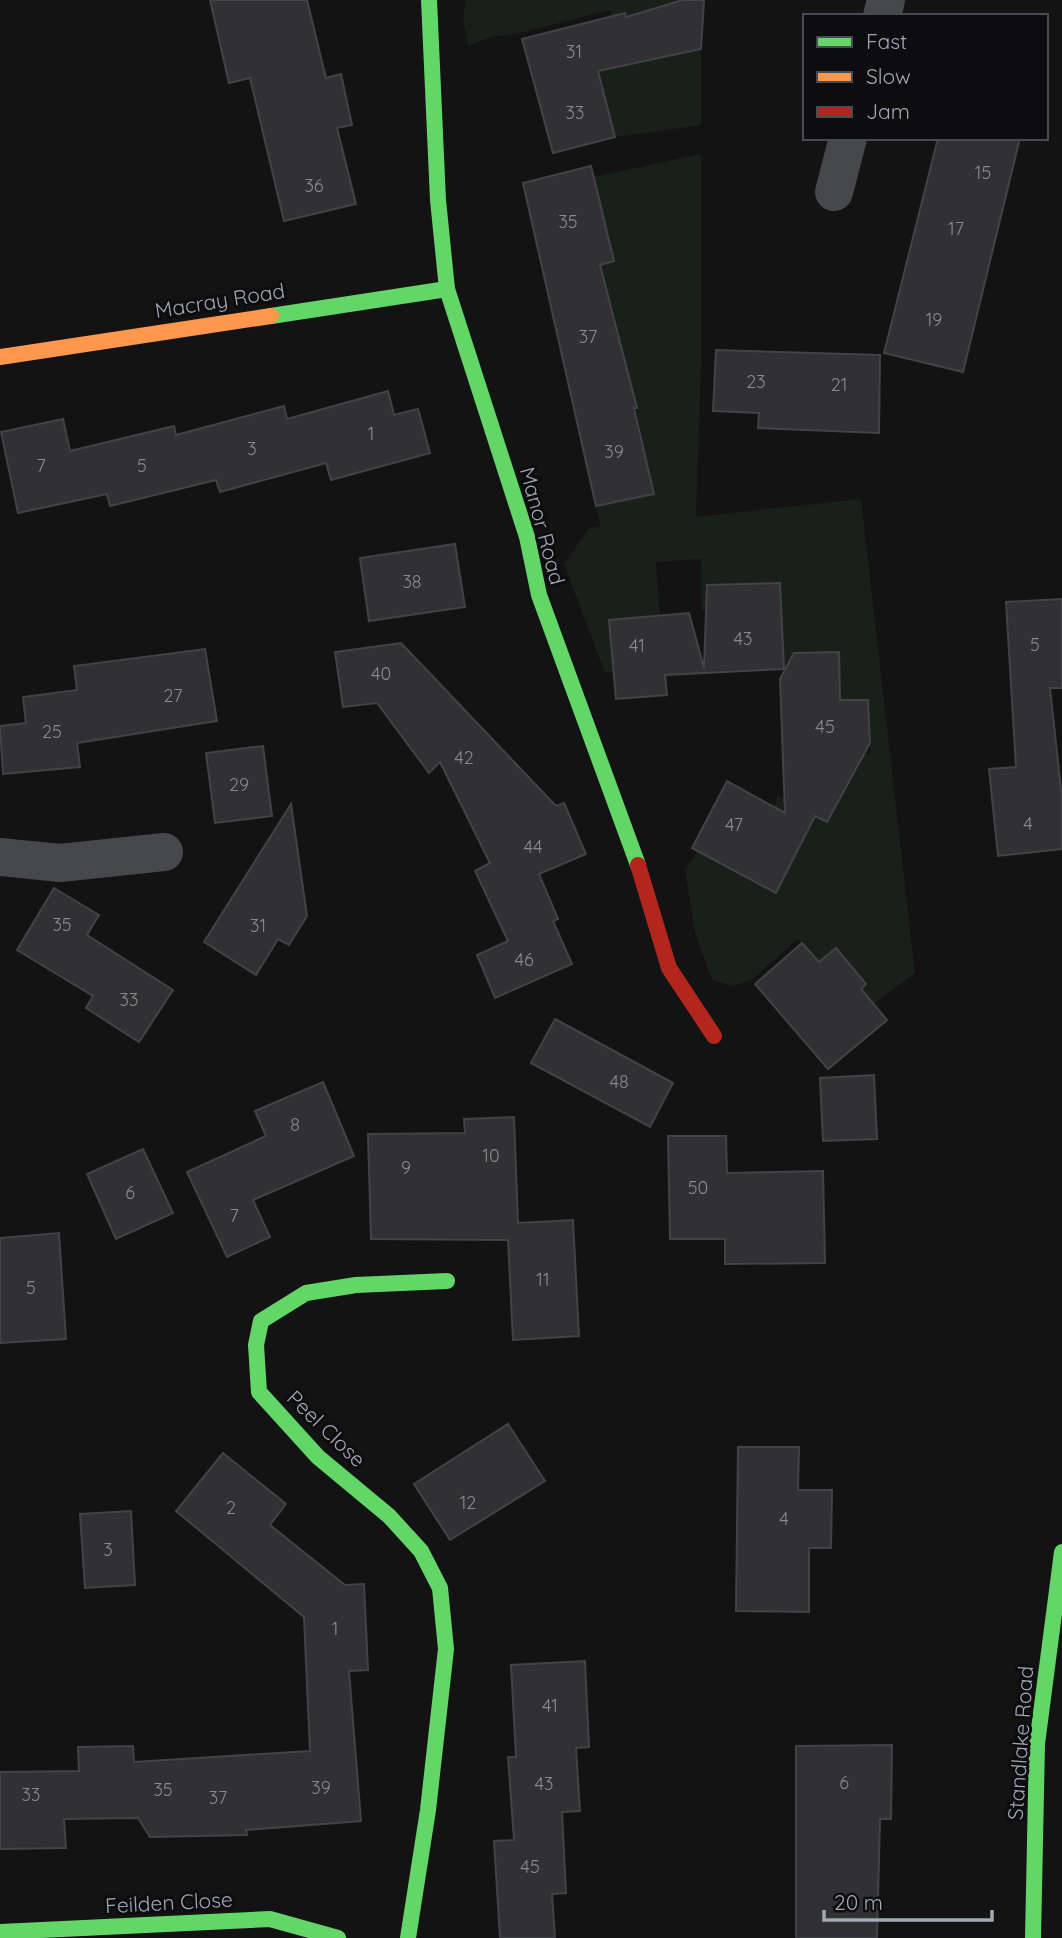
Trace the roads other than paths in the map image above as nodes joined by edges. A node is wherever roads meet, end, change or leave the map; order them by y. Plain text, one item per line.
1 (429, 0) edge
2 (847, 140) edge
3 (834, 192) dead end
4 (447, 289) junction
5 (0, 357) edge
6 (164, 852) dead end
7 (0, 857) edge
8 (714, 1036) dead end
9 (447, 1282) dead end
10 (1062, 1552) edge
11 (0, 1932) edge
12 (338, 1938) edge
13 (408, 1938) edge
14 (1032, 1938) edge

1 - 4 street, Manor Road
2 - 3 street
4 - 5 street, Macray Road
4 - 8 street, Manor Road
6 - 7 street
9 - 13 street, Peel Close
10 - 14 street, Standlake Road
11 - 12 street, Feilden Close

